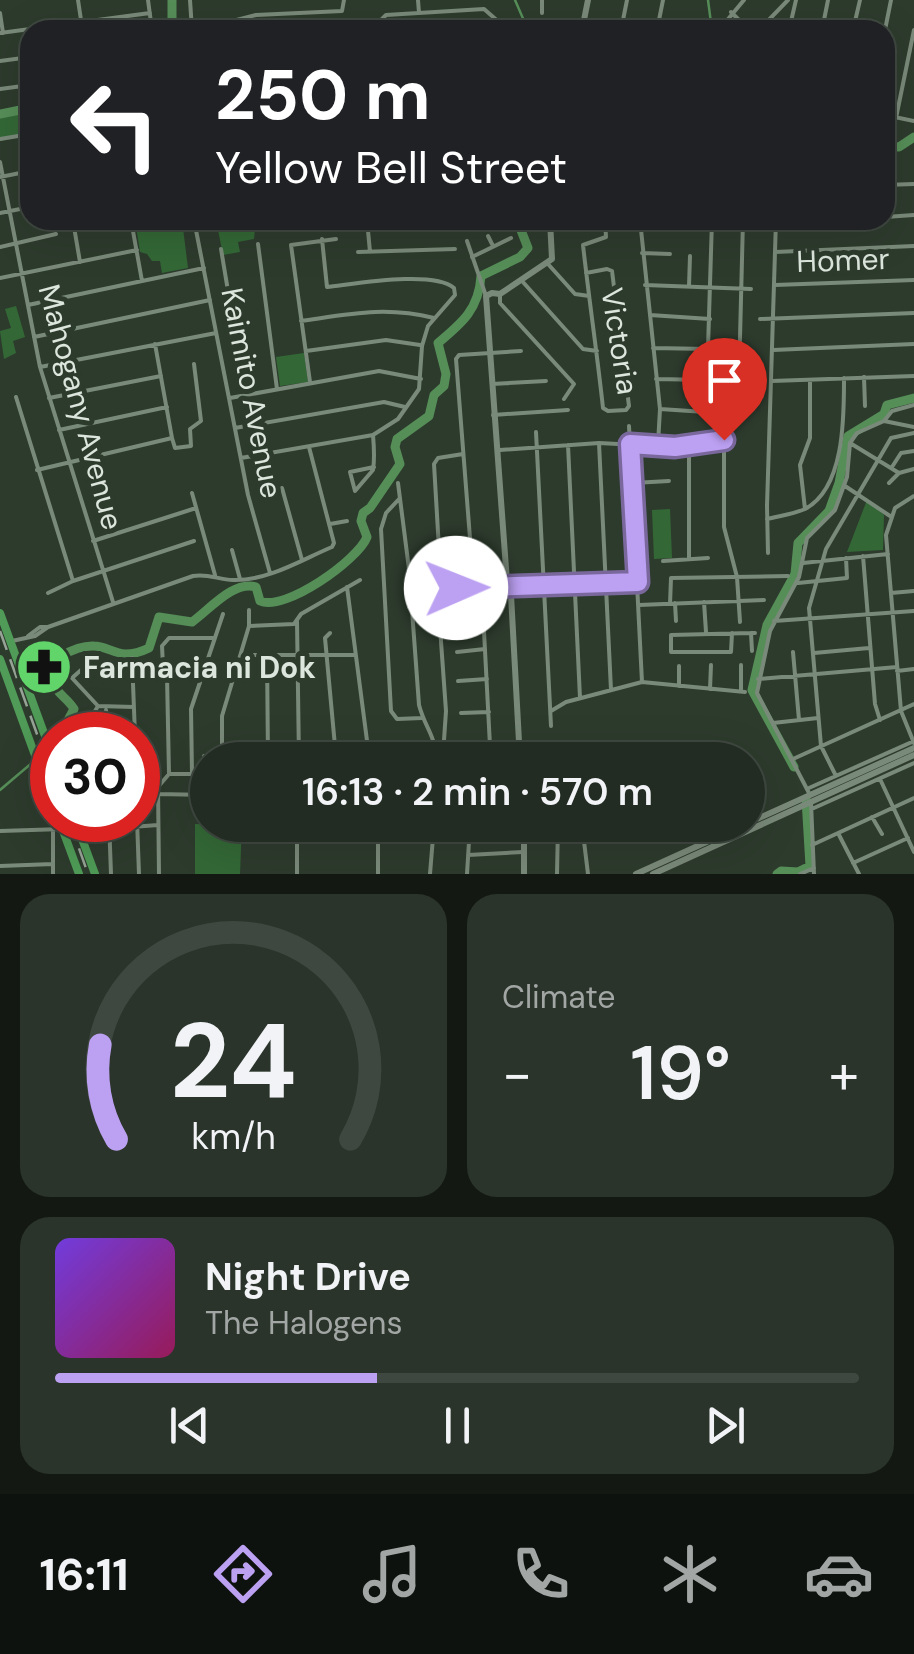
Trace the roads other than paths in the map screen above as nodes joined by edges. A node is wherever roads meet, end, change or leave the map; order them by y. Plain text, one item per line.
1 (148, 0) edge
2 (344, 0) edge
3 (418, 0) edge
4 (542, 0) edge
5 (663, 0) edge
6 (744, 0) edge
7 (788, 0) edge
8 (419, 12) junction
9 (542, 12) dead end
10 (731, 12) junction
11 (0, 13) edge
12 (150, 13) junction
13 (659, 19) joint
14 (97, 20) edge
15 (151, 20) edge
16 (237, 20) edge
17 (383, 20) edge
18 (497, 20) edge
19 (663, 20) edge
20 (726, 20) edge
21 (739, 20) edge
22 (769, 20) edge
23 (914, 30) edge
24 (2, 33) edge
25 (896, 118) joint
26 (914, 121) edge
27 (0, 162) edge
28 (2, 176) edge
29 (20, 209) edge
30 (10, 211) junction
31 (0, 213) edge
32 (74, 230) edge
33 (131, 230) edge
34 (196, 230) edge
35 (367, 230) edge
36 (551, 230) edge
37 (606, 230) edge
38 (641, 230) edge
39 (711, 230) edge
40 (743, 230) edge
41 (776, 230) edge
42 (56, 234) dead end
43 (488, 236) dead end
44 (511, 238) dead end
45 (322, 239) junction
46 (336, 239) dead end
47 (468, 241) dead end
48 (16, 243) junction
49 (258, 244) dead end
50 (0, 246) edge
51 (493, 246) junction
52 (914, 246) edge
53 (221, 249) dead end
54 (455, 249) dead end
55 (136, 250) junction
56 (358, 252) dead end
57 (370, 252) junction
58 (775, 252) junction
59 (642, 253) junction
60 (670, 254) dead end
61 (472, 256) junction
62 (690, 256) dead end
63 (80, 262) junction
64 (548, 264) junction
65 (204, 268) junction
66 (22, 273) junction
67 (586, 273) junction
68 (0, 278) edge
69 (521, 280) junction
70 (914, 280) edge
71 (142, 281) junction
72 (645, 285) junction
73 (774, 285) junction
74 (689, 286) junction
75 (710, 287) junction
76 (741, 288) junction
77 (751, 289) dead end
78 (500, 294) junction
79 (486, 296) junction
80 (589, 296) junction
81 (210, 300) junction
82 (28, 305) junction
83 (914, 312) edge
84 (649, 315) junction
85 (434, 318) junction
86 (710, 319) junction
87 (760, 319) dead end
88 (774, 319) junction
89 (301, 322) junction
90 (216, 333) junction
91 (34, 337) junction
92 (155, 344) junction
93 (914, 344) edge
94 (422, 346) junction
95 (653, 348) junction
96 (709, 350) junction
97 (773, 350) junction
98 (520, 351) dead end
99 (597, 351) junction
100 (306, 352) junction
101 (490, 353) junction
102 (194, 364) dead end
103 (40, 367) junction
104 (161, 376) junction
105 (914, 376) edge
106 (864, 377) junction
107 (421, 378) junction
108 (844, 378) junction
109 (656, 379) junction
110 (810, 379) junction
111 (708, 380) junction
112 (546, 381) dead end
113 (772, 382) junction
114 (310, 383) junction
115 (492, 384) junction
116 (277, 389) junction
117 (246, 395) junction
118 (16, 397) dead end
119 (50, 398) junction
120 (230, 398) junction
121 (564, 400) dead end
122 (914, 405) edge
123 (865, 406) dead end
124 (166, 407) junction
125 (406, 407) junction
126 (568, 410) dead end
127 (660, 410) junction
128 (706, 412) junction
129 (494, 415) junction
130 (884, 421) junction
131 (629, 426) dead end
132 (235, 428) junction
133 (59, 430) junction
134 (914, 430) edge
135 (536, 432) dead end
136 (372, 435) junction
137 (172, 438) junction
138 (724, 440) junction
139 (734, 441) dead end
140 (600, 443) junction
141 (850, 443) junction
142 (568, 444) junction
143 (630, 444) junction
144 (658, 445) junction
145 (689, 446) junction
146 (309, 447) junction
147 (537, 447) junction
148 (496, 450) junction
149 (914, 450) edge
150 (463, 454) junction
151 (241, 458) junction
152 (68, 460) junction
153 (879, 460) junction
154 (374, 467) junction
155 (891, 468) junction
156 (914, 469) edge
157 (37, 470) junction
158 (900, 473) junction
159 (669, 481) dead end
160 (398, 483) dead end
161 (633, 483) junction
162 (889, 483) dead end
163 (845, 486) junction
164 (282, 488) dead end
165 (192, 492) dead end
166 (858, 494) junction
167 (914, 496) edge
168 (400, 498) junction
169 (196, 508) junction
170 (805, 509) junction
171 (890, 516) junction
172 (767, 519) junction
173 (347, 521) dead end
174 (330, 524) junction
175 (93, 541) junction
176 (194, 541) dead end
177 (232, 550) dead end
178 (768, 553) dead end
179 (888, 554) junction
180 (863, 556) junction
181 (690, 558) junction
182 (708, 558) dead end
183 (846, 558) junction
184 (302, 560) junction
185 (822, 560) junction
186 (663, 561) dead end
187 (802, 562) junction
188 (103, 571) junction
189 (270, 574) junction
190 (216, 576) junction
191 (788, 576) dead end
192 (736, 578) junction
193 (240, 579) junction
194 (360, 580) dead end
195 (72, 581) junction
196 (817, 581) junction
197 (638, 582) junction
198 (795, 583) junction
199 (606, 584) junction
200 (576, 585) junction
201 (545, 586) junction
202 (347, 587) junction
203 (456, 588) dead end
204 (482, 588) junction
205 (508, 588) junction
206 (914, 590) edge
207 (48, 593) dead end
208 (890, 593) junction
209 (764, 600) dead end
210 (739, 601) junction
211 (114, 602) junction
212 (704, 602) junction
213 (639, 604) junction
214 (672, 604) junction
215 (249, 610) dead end
216 (892, 612) junction
217 (914, 612) edge
218 (0, 613) edge
219 (222, 614) dead end
220 (868, 614) junction
221 (482, 618) junction
222 (810, 619) junction
223 (458, 620) dead end
224 (297, 621) junction
225 (773, 621) junction
226 (676, 622) dead end
227 (740, 622) dead end
228 (248, 626) junction
229 (732, 633) junction
230 (330, 634) dead end
231 (706, 634) junction
232 (215, 638) junction
233 (11, 642) junction
234 (870, 648) junction
235 (485, 649) junction
236 (752, 651) dead end
237 (457, 652) dead end
238 (793, 652) dead end
239 (814, 653) junction
240 (356, 654) junction
241 (240, 655) junction
242 (267, 655) junction
243 (298, 655) junction
244 (326, 655) junction
245 (132, 658) dead end
246 (0, 659) edge
247 (711, 665) dead end
248 (679, 666) dead end
249 (741, 666) dead end
250 (205, 667) junction
251 (872, 669) junction
252 (897, 669) junction
253 (914, 669) edge
254 (133, 674) junction
255 (815, 674) junction
256 (167, 676) junction
257 (795, 676) junction
258 (758, 679) junction
259 (487, 680) junction
260 (458, 681) dead end
261 (642, 682) junction
262 (679, 686) junction
263 (710, 689) junction
264 (611, 690) junction
265 (580, 698) junction
266 (914, 704) edge
267 (98, 706) junction
268 (134, 707) junction
269 (106, 708) junction
270 (901, 710) junction
271 (551, 711) junction
272 (37, 712) edge
273 (94, 712) edge
274 (106, 712) edge
275 (134, 712) edge
276 (490, 712) junction
277 (461, 714) dead end
278 (422, 718) junction
279 (818, 718) junction
280 (799, 720) junction
281 (880, 720) junction
282 (772, 723) junction
283 (552, 726) dead end
284 (30, 742) edge
285 (222, 742) edge
286 (268, 742) edge
287 (299, 742) edge
288 (335, 742) edge
289 (367, 742) edge
290 (435, 742) edge
291 (444, 742) edge
292 (490, 742) edge
293 (518, 742) edge
294 (821, 746) junction
295 (914, 746) edge
296 (793, 759) junction
297 (914, 762) edge
298 (877, 772) junction
299 (169, 774) junction
300 (836, 776) junction
301 (160, 785) edge
302 (160, 794) edge
303 (190, 794) edge
304 (811, 799) junction
305 (913, 800) edge
306 (894, 808) junction
307 (872, 817) junction
308 (765, 819) edge
309 (30, 830) edge
310 (0, 831) edge
311 (838, 833) junction
312 (882, 834) dead end
313 (908, 838) junction
314 (52, 842) edge
315 (67, 842) edge
316 (85, 842) edge
317 (110, 842) edge
318 (138, 842) edge
319 (159, 842) edge
320 (297, 842) edge
321 (378, 842) edge
322 (433, 842) edge
323 (469, 842) edge
324 (523, 842) edge
325 (558, 842) edge
326 (584, 842) edge
327 (706, 842) edge
328 (718, 842) edge
329 (812, 845) junction
330 (523, 852) junction
331 (914, 852) edge
332 (468, 855) junction
333 (853, 863) junction
334 (53, 864) junction
335 (0, 866) edge
336 (814, 871) edge
337 (53, 874) edge
338 (79, 874) edge
339 (95, 874) edge
340 (111, 874) edge
341 (139, 874) edge
342 (160, 874) edge
343 (296, 874) edge
344 (378, 874) edge
345 (430, 874) edge
346 (467, 874) edge
347 (524, 874) edge
348 (557, 874) edge
349 (588, 874) edge
350 (636, 874) edge
351 (653, 874) edge
352 (800, 874) edge
353 (858, 874) edge

1 - 12 street
2 - 16 street
3 - 8 street
4 - 9 street
5 - 13 street
6 - 10 street
7 - 22 street
8 - 17 street
8 - 18 street
10 - 20 street
10 - 21 street
11 - 24 street
12 - 14 street
12 - 15 street
13 - 19 street
23 - 25 street
25 - 26 street
27 - 28 street, Mahogany Avenue
28 - 30 street, Mahogany Avenue
29 - 30 street
30 - 31 street
30 - 48 street, Mahogany Avenue
32 - 63 street
33 - 55 street
34 - 65 street, Kaimito Avenue
35 - 57 street
36 - 64 street
37 - 67 street, Victoria
38 - 59 street
39 - 75 street
40 - 76 street
41 - 58 street
42 - 48 street
43 - 51 street
44 - 51 street
45 - 46 street
45 - 85 street
45 - 89 street
47 - 61 street
48 - 50 street
48 - 66 street, Mahogany Avenue
49 - 116 street
51 - 61 street
52 - 58 street
53 - 117 street
54 - 57 street
55 - 63 street
55 - 71 street
56 - 57 street
58 - 73 street
59 - 60 street
59 - 72 street
61 - 79 street
62 - 74 street
63 - 66 street
64 - 69 street
64 - 80 street
65 - 71 street
65 - 81 street, Kaimito Avenue
66 - 68 street
66 - 82 street, Mahogany Avenue
67 - 80 street, Victoria
67 - 99 street, Victoria
69 - 78 street
69 - 99 street
70 - 73 street, Homer
71 - 82 street
72 - 74 street
72 - 84 street
73 - 88 street
74 - 75 street
75 - 76 street
75 - 86 street
76 - 77 street
76 - 128 street
78 - 79 street
78 - 121 street
79 - 101 street
80 - 99 street, Victoria
81 - 90 street, Kaimito Avenue
81 - 91 street
82 - 91 street, Mahogany Avenue
83 - 88 street
84 - 86 street
84 - 95 street
85 - 89 street
85 - 94 street
86 - 96 street
87 - 88 street
88 - 97 street
89 - 100 street
90 - 92 street
90 - 120 street, Kaimito Avenue
91 - 103 street, Mahogany Avenue
92 - 103 street
92 - 104 street
93 - 97 street
94 - 100 street
94 - 107 street
95 - 96 street
95 - 109 street
96 - 111 street
97 - 113 street
98 - 101 street
100 - 114 street
101 - 115 street
101 - 150 street
102 - 137 street
103 - 119 street, Mahogany Avenue
104 - 119 street
104 - 124 street
105 - 106 street
106 - 108 street
106 - 123 street
107 - 114 street
107 - 125 street
108 - 110 street
108 - 170 street
109 - 111 street
109 - 127 street
110 - 113 street
110 - 170 street
111 - 128 street
112 - 115 street
113 - 172 street
114 - 116 street
115 - 129 street
116 - 117 street
117 - 120 street
118 - 157 street
119 - 133 street, Mahogany Avenue
120 - 132 street, Kaimito Avenue
122 - 130 street
124 - 133 street
124 - 137 street
125 - 132 street
125 - 136 street
126 - 129 street
127 - 128 street
127 - 144 street
129 - 148 street
130 - 134 street
130 - 141 street
131 - 143 street
132 - 151 street, Kaimito Avenue
133 - 152 street, Mahogany Avenue
134 - 153 street
135 - 147 street
136 - 146 street
136 - 154 street
137 - 152 street
138 - 139 street
138 - 145 street
138 - 192 street
140 - 142 street
140 - 143 street
140 - 199 street
141 - 153 street
141 - 163 street
142 - 147 street
142 - 200 street
143 - 144 street
143 - 161 street
144 - 145 street
145 - 181 street
146 - 151 street
146 - 174 street
147 - 148 street
147 - 201 street
148 - 205 street
149 - 155 street
150 - 204 street
150 - 291 street
151 - 189 street, Kaimito Avenue
152 - 157 street
152 - 175 street, Mahogany Avenue
153 - 155 street
153 - 166 street
154 - 154 street
155 - 158 street
156 - 158 street
157 - 195 street
158 - 162 street
159 - 161 street
160 - 168 street
161 - 197 street
163 - 166 street
163 - 187 street
164 - 184 street
165 - 169 street
166 - 171 street
166 - 185 street
167 - 171 street
168 - 278 street
168 - 278 street
169 - 175 street
169 - 190 street
170 - 172 street
171 - 179 street
172 - 178 street
173 - 174 street
174 - 184 street
175 - 188 street, Mahogany Avenue
176 - 188 street
177 - 193 street
179 - 180 street
179 - 208 street
180 - 183 street
180 - 220 street
181 - 182 street
181 - 186 street
183 - 185 street
183 - 196 street
184 - 189 street
185 - 187 street
185 - 196 street
187 - 198 street
188 - 195 street
188 - 211 street, Mahogany Avenue
189 - 193 street
190 - 193 street
190 - 211 street
191 - 192 street
192 - 210 street
192 - 214 street
194 - 202 street
195 - 207 street
196 - 198 street
196 - 222 street
197 - 199 street
197 - 213 street
198 - 225 street
199 - 200 street
199 - 264 street
200 - 201 street
200 - 265 street
201 - 205 street
201 - 271 street
202 - 224 street
202 - 240 street
203 - 204 street
204 - 205 street
204 - 221 street
205 - 293 street
206 - 208 street
208 - 216 street
209 - 210 street
210 - 212 street
210 - 227 street
211 - 233 street
212 - 214 street
212 - 231 street
213 - 214 street
213 - 261 street
214 - 226 street
215 - 228 street
216 - 217 street
216 - 220 street
216 - 252 street
218 - 233 main road
219 - 232 street
220 - 222 street
220 - 234 street
221 - 223 street
221 - 235 street
222 - 225 street
222 - 239 street
224 - 228 street
224 - 243 street
225 - 258 street
228 - 241 street
229 - 231 street
229 - 231 street
229 - 236 street
230 - 244 street
232 - 250 street
232 - 256 street
233 - 272 main road
234 - 239 street
234 - 251 street
235 - 237 street
235 - 259 street
238 - 257 street
239 - 255 street
240 - 244 street
240 - 289 street
241 - 242 street
241 - 285 street
242 - 243 street
242 - 286 street
243 - 244 street
243 - 287 street
244 - 288 street
245 - 254 street
246 - 284 main road
247 - 263 street
248 - 262 street
249 - 263 street
250 - 256 street
250 - 299 street
251 - 252 street
251 - 255 street
251 - 281 street
252 - 253 street
252 - 270 street
254 - 267 street
254 - 268 street
255 - 257 street
255 - 279 street
256 - 299 street
257 - 258 street
257 - 280 street
258 - 282 street
259 - 260 street
259 - 276 street
261 - 262 street
261 - 264 street
262 - 263 street
264 - 265 street
265 - 271 street
266 - 270 street
267 - 269 street
267 - 273 street
268 - 269 street
268 - 275 street
269 - 274 street
270 - 281 street
270 - 295 street
271 - 283 street
276 - 277 street
276 - 292 street
278 - 290 street
279 - 280 street
279 - 294 street
280 - 282 street
281 - 294 street
282 - 296 street
294 - 296 street
294 - 300 street
295 - 298 street
295 - 300 street
296 - 304 street
297 - 298 street
298 - 304 street
298 - 306 street
299 - 301 street
300 - 304 street
302 - 303 street
304 - 308 street
304 - 329 street
305 - 306 street
306 - 307 street
306 - 313 street
307 - 311 street
307 - 312 street
309 - 310 street
311 - 329 street
311 - 333 street
313 - 331 street
313 - 333 street
314 - 334 street
315 - 338 main road
316 - 339 main road
317 - 340 street
318 - 341 street
319 - 342 street
320 - 343 street
321 - 344 street
322 - 345 street
323 - 332 street
324 - 330 street
325 - 348 street
326 - 349 street
327 - 350 street
328 - 351 street
329 - 336 street
330 - 332 street
330 - 347 street
332 - 346 street
333 - 353 street
334 - 335 street
334 - 337 street
336 - 352 street

